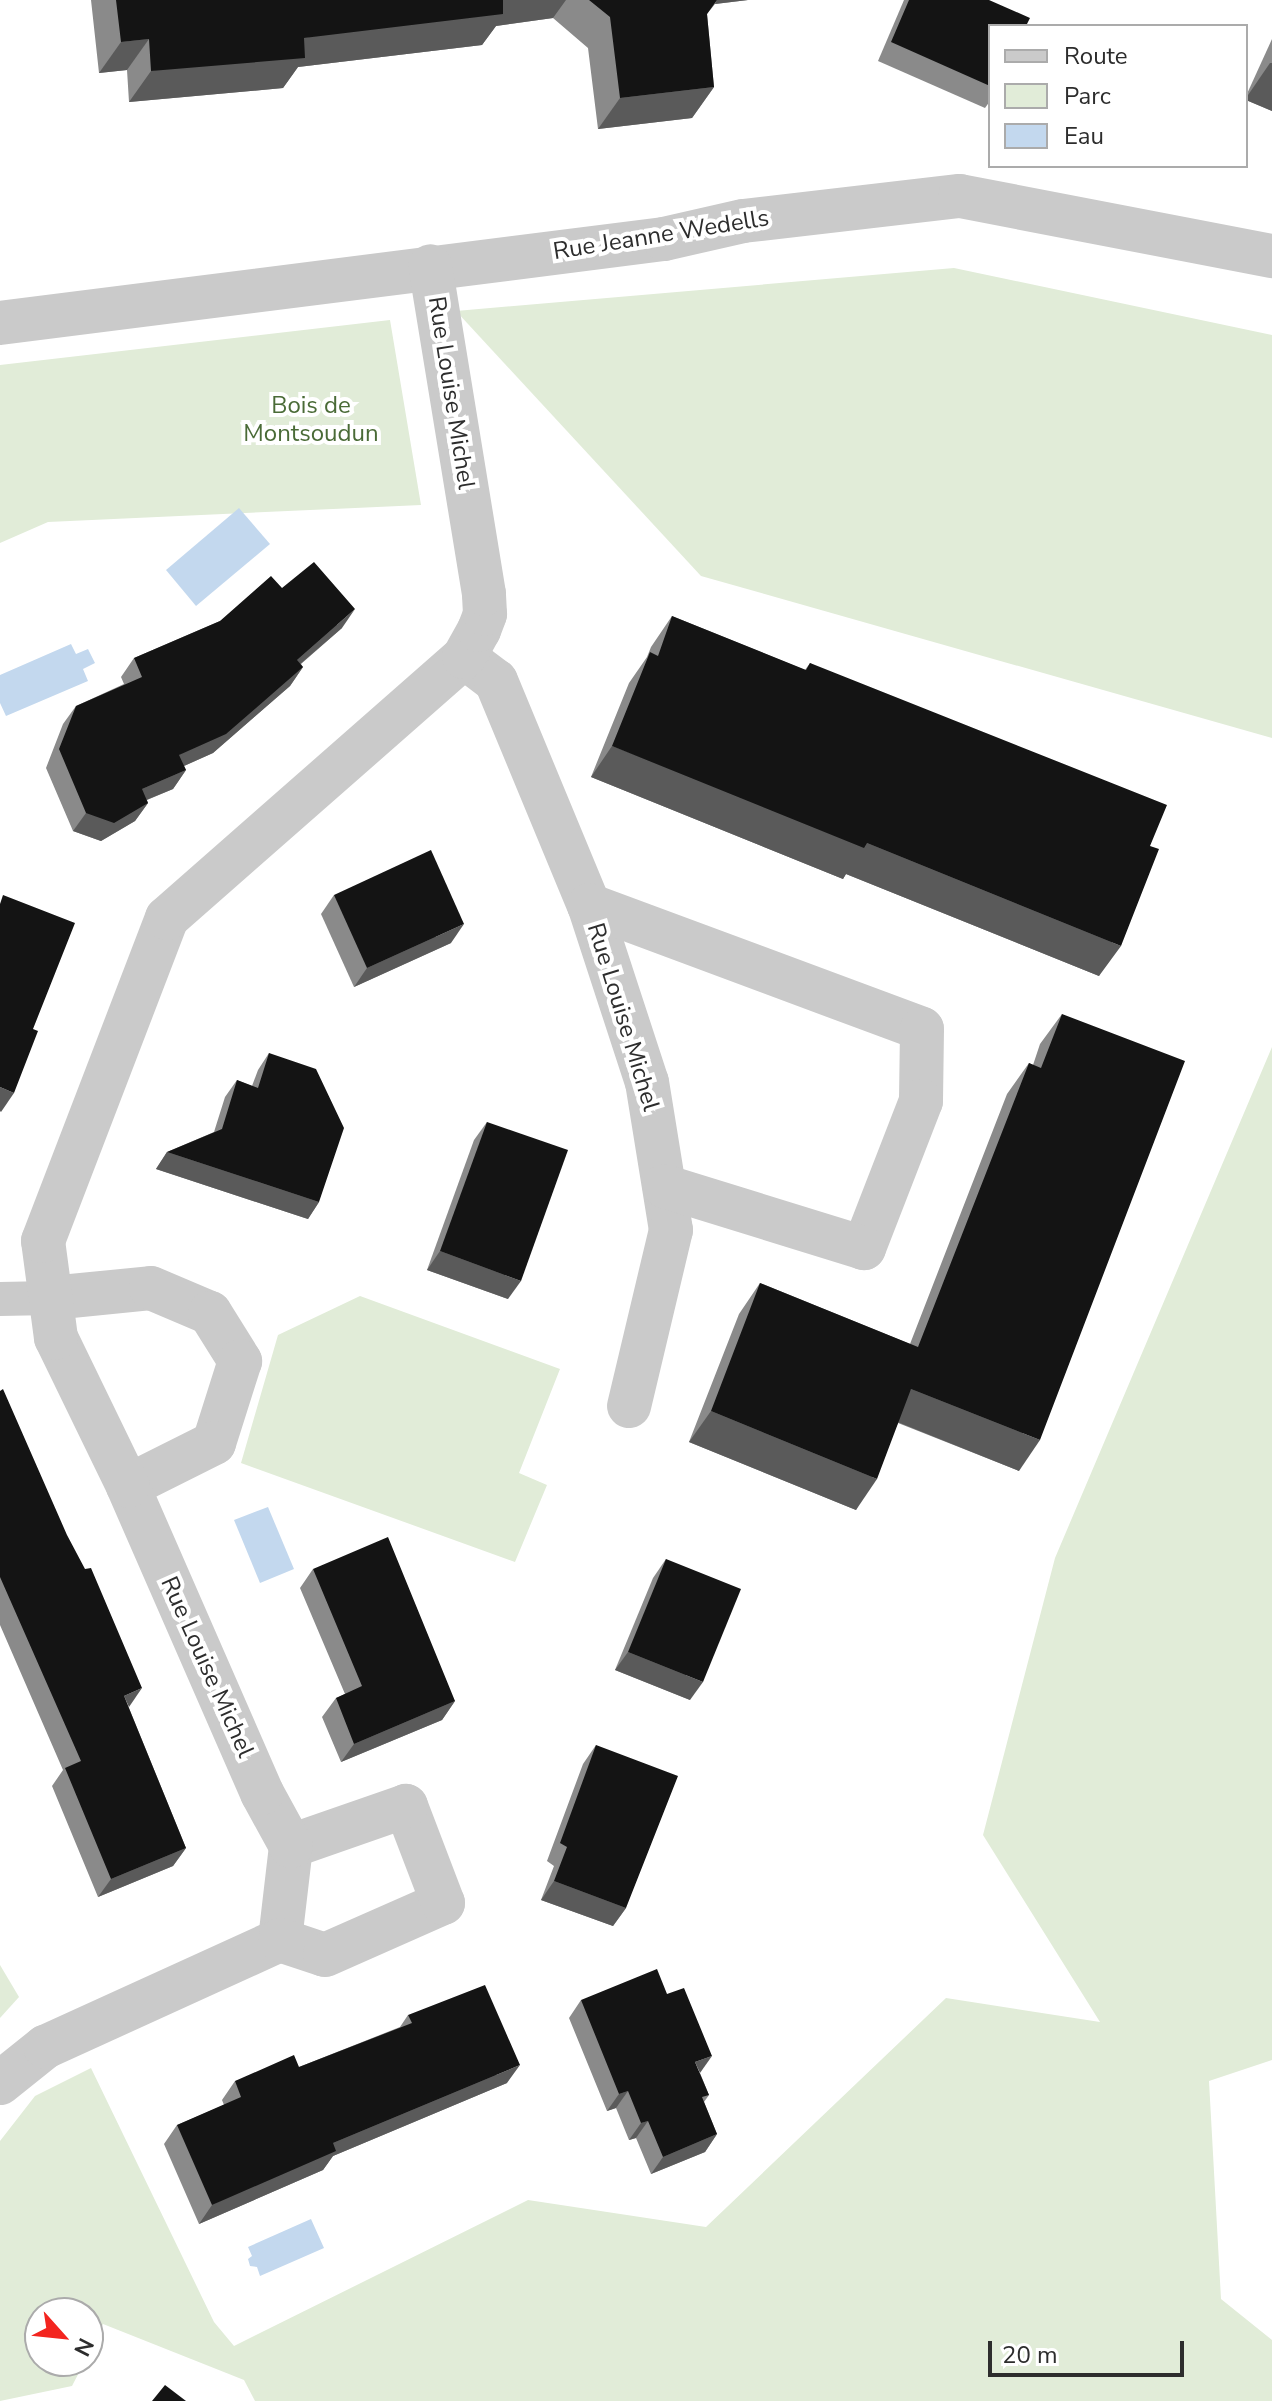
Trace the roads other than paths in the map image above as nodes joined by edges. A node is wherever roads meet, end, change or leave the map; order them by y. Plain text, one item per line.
1 (1272, 256) edge
2 (430, 266) junction
3 (0, 323) edge
4 (464, 657) junction
5 (589, 905) junction
6 (664, 1186) junction
7 (51, 1298) junction
8 (0, 1299) edge
9 (629, 1406) dead end
10 (128, 1486) junction
11 (291, 1846) junction
12 (280, 1940) junction
13 (0, 2083) edge

1 - 2 street, Rue Jeanne Wedells
2 - 3 street, Rue Jeanne Wedells
2 - 4 street, Rue Louise Michel
4 - 5 street, Rue Louise Michel
4 - 7 street, Rue Louise Michel
5 - 6 street, Rue Louise Michel
5 - 6 street
6 - 9 street, Rue Louise Michel
7 - 8 lane
7 - 10 street, Rue Louise Michel
7 - 10 street
10 - 11 street, Rue Louise Michel
11 - 12 street
11 - 12 street
12 - 13 street

